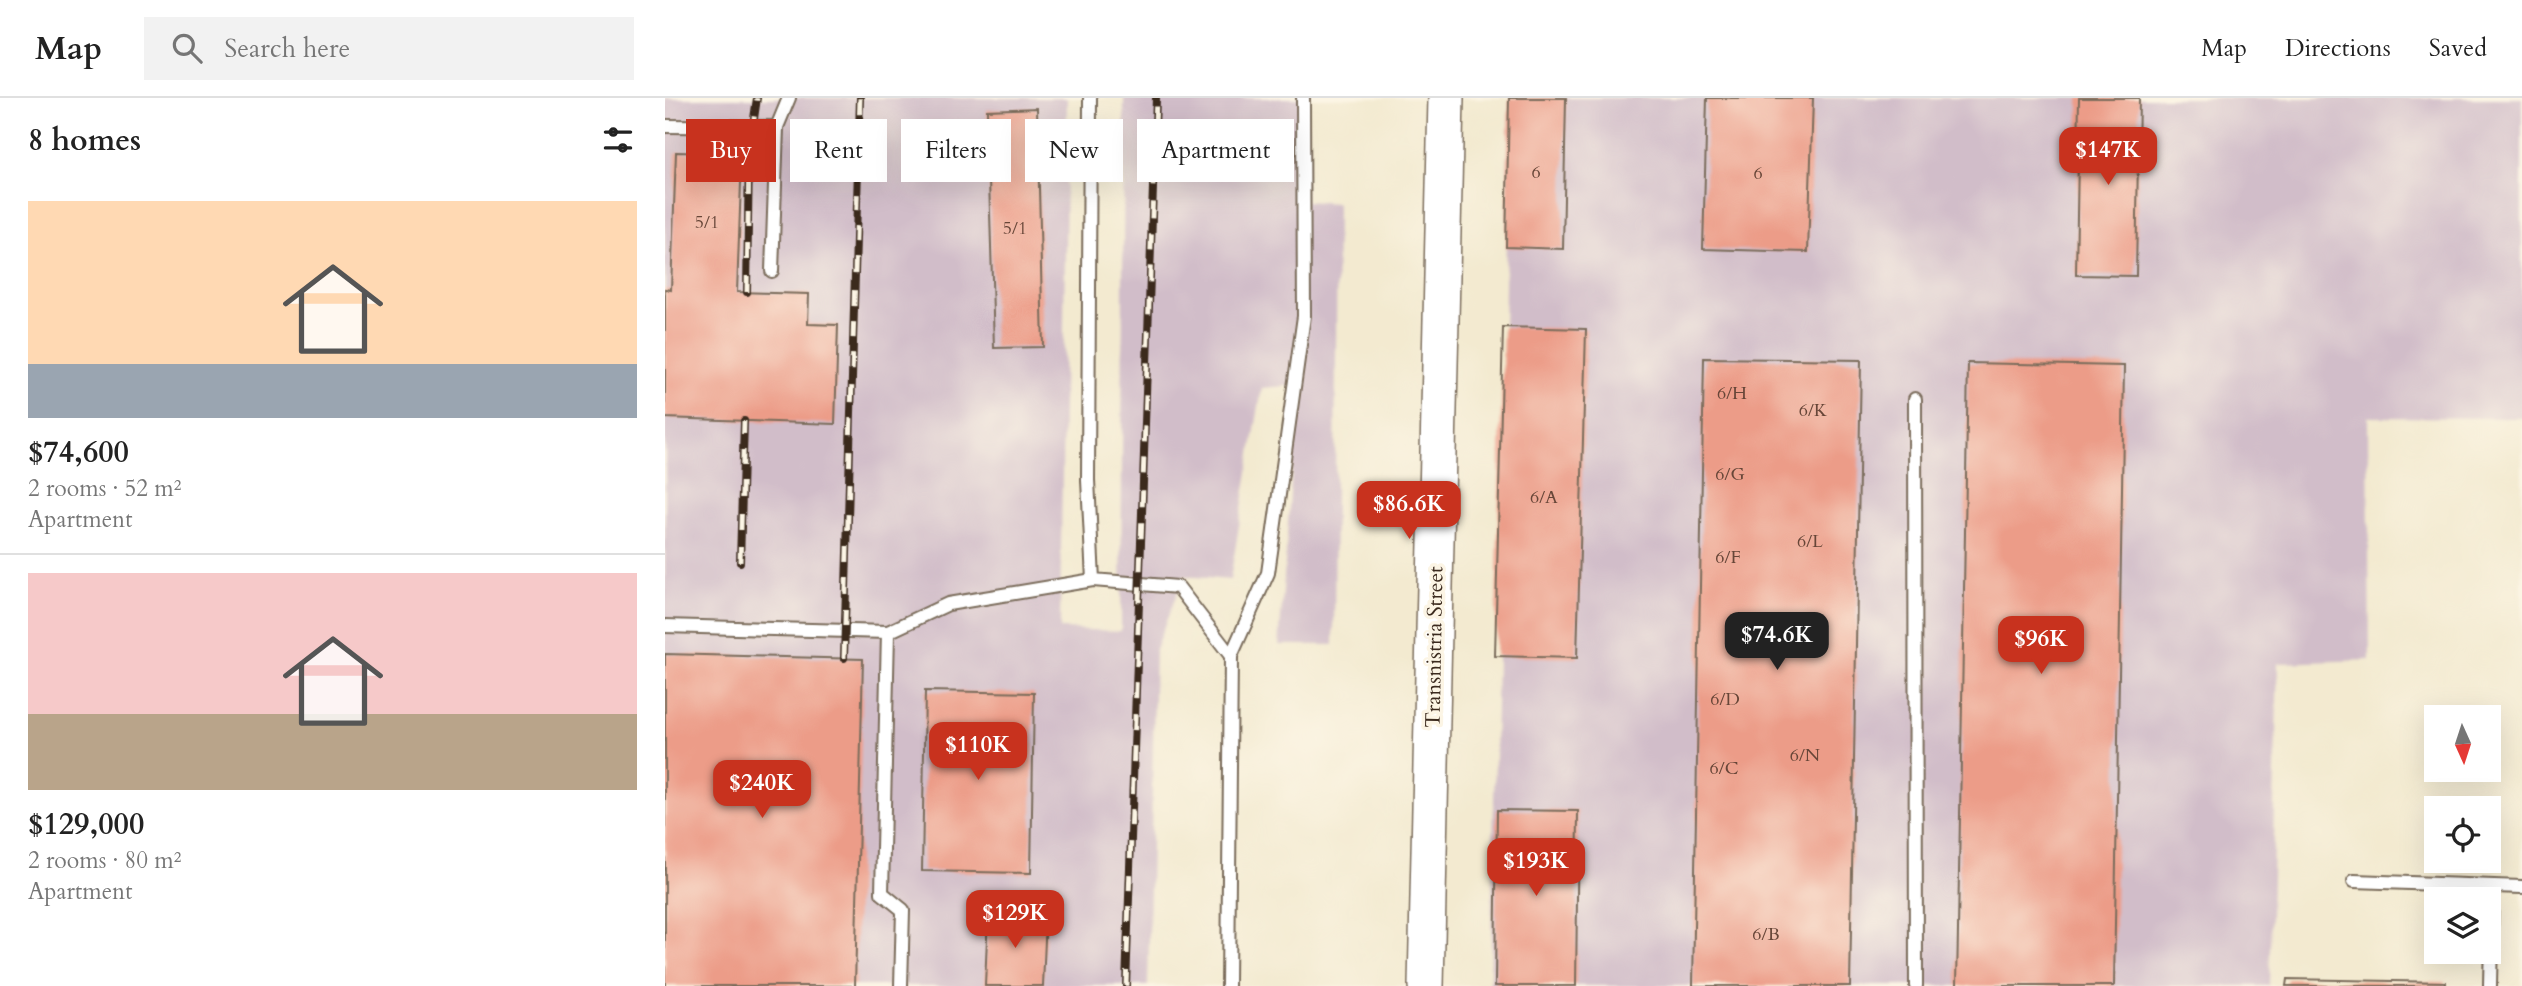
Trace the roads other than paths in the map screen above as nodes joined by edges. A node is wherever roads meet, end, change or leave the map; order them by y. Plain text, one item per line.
1 (789, 98) edge
2 (1090, 98) edge
3 (1303, 98) edge
4 (1446, 98) edge
5 (665, 126) edge
6 (777, 127) junction
7 (772, 271) dead end
8 (1915, 399) dead end
9 (1093, 580) junction
10 (665, 626) edge
11 (888, 632) junction
12 (1231, 656) junction
13 (2354, 881) dead end
14 (2492, 886) junction
15 (2522, 887) edge
16 (901, 986) edge
17 (1228, 986) edge
18 (1426, 986) edge
19 (1916, 986) edge
20 (2490, 986) edge

1 - 6 lane
2 - 9 lane
3 - 12 lane
4 - 18 street, Transnistria Street
5 - 6 lane
6 - 7 lane
8 - 19 lane
9 - 11 lane
9 - 12 lane
10 - 11 lane
11 - 16 lane
12 - 17 lane
13 - 14 lane
14 - 15 lane
14 - 20 lane

